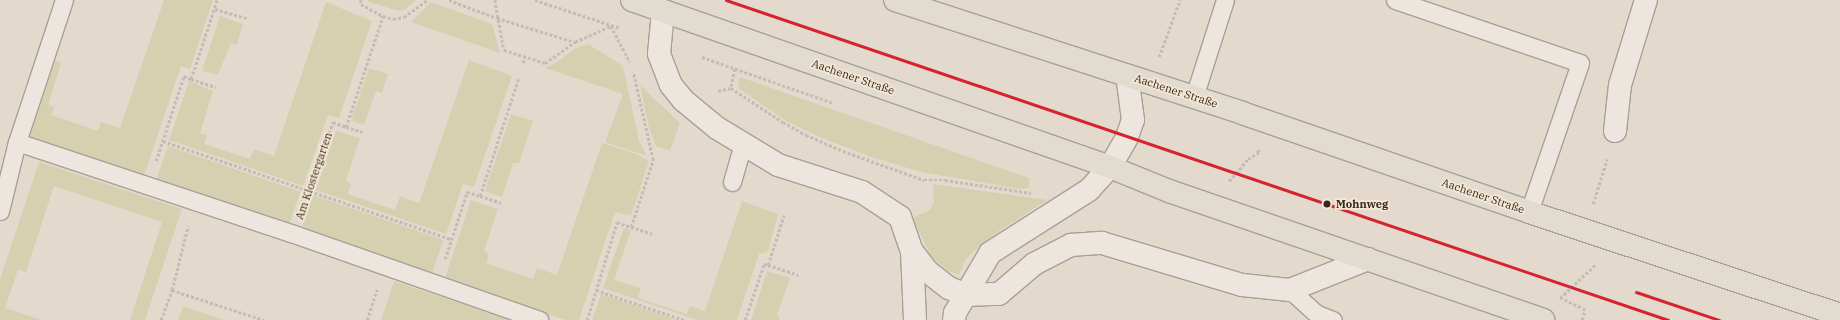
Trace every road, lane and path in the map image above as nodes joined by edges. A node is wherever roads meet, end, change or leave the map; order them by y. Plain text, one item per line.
1 (64, 0) edge
2 (217, 0) edge
3 (361, 0) edge
4 (427, 0) edge
5 (449, 0) edge
6 (494, 0) edge
7 (632, 0) edge
8 (895, 0) edge
9 (1180, 0) edge
10 (1225, 0) edge
11 (1395, 0) edge
12 (1646, 0) edge
13 (215, 8) junction
14 (663, 11) junction
15 (383, 16) junction
16 (247, 18) dead end
17 (497, 18) junction
18 (575, 42) junction
19 (525, 57) junction
20 (1159, 58) dead end
21 (523, 63) dead end
22 (735, 69) dead end
23 (1126, 75) junction
24 (518, 77) dead end
25 (191, 79) junction
26 (216, 87) dead end
27 (1194, 97) junction
28 (346, 127) junction
29 (362, 132) dead end
30 (1615, 132) joint
31 (163, 141) junction
32 (17, 142) junction
33 (743, 144) junction
34 (1253, 148) dead end
35 (1110, 167) junction
36 (732, 182) dead end
37 (1227, 183) dead end
38 (148, 184) junction
39 (310, 191) junction
40 (1033, 193) dead end
41 (480, 196) junction
42 (194, 201) junction
43 (501, 203) dead end
44 (0, 211) edge
45 (1529, 212) junction
46 (1590, 212) dead end
47 (784, 215) dead end
48 (631, 227) junction
49 (294, 234) junction
50 (652, 234) dead end
51 (451, 239) junction
52 (912, 251) junction
53 (1368, 260) junction
54 (1600, 261) dead end
55 (768, 265) junction
56 (386, 266) junction
57 (798, 275) dead end
58 (436, 284) junction
59 (172, 290) junction
60 (596, 290) junction
61 (1290, 290) junction
62 (966, 294) junction
63 (1840, 314) edge
64 (161, 320) edge
65 (264, 320) edge
66 (367, 320) edge
67 (539, 320) edge
68 (587, 320) edge
69 (684, 320) edge
70 (744, 320) edge
71 (915, 320) edge
72 (954, 320) edge
73 (1333, 320) edge
74 (1543, 320) edge
75 (1582, 320) edge

1 - 32 lane
2 - 13 path
3 - 15 path
4 - 15 path
5 - 17 path
6 - 17 path
7 - 14 main road, Aachener Straße
8 - 23 main road, Aachener Straße
9 - 20 path
10 - 27 lane
11 - 45 lane
12 - 30 street
13 - 16 path
13 - 25 path
14 - 33 street
14 - 35 main road, Aachener Straße
15 - 28 path, Am Klostergarten
17 - 18 path
17 - 19 path
18 - 19 path
18 - 48 path
19 - 21 path
22 - 40 path
23 - 27 main road, Aachener Straße
23 - 35 street, Aachener Straße
24 - 41 path
25 - 26 path
25 - 31 path
27 - 45 main road, Aachener Straße
28 - 29 path
28 - 39 path, Am Klostergarten
30 - 46 path
31 - 38 path
31 - 39 path
32 - 38 lane, Am Klostergarten
32 - 44 lane
33 - 36 lane
33 - 52 street
34 - 37 path
35 - 53 main road, Aachener Straße
35 - 62 street, Aachener Straße
38 - 42 lane, Am Klostergarten
39 - 49 path, Am Klostergarten
39 - 51 path
41 - 43 path
41 - 51 path
42 - 49 lane, Am Klostergarten
42 - 59 path
45 - 63 main road, Aachener Straße
47 - 55 path
48 - 50 path
48 - 60 path
49 - 56 lane, Am Klostergarten
51 - 58 path
52 - 62 street
52 - 71 street
53 - 61 street
53 - 74 main road, Aachener Straße
54 - 75 path
55 - 57 path
55 - 70 path
56 - 58 lane, Am Klostergarten
56 - 66 path
58 - 67 lane, Am Klostergarten
59 - 64 path
59 - 65 path
60 - 68 path
60 - 69 path
61 - 62 street
61 - 73 lane
62 - 72 street, Aachener Straße

